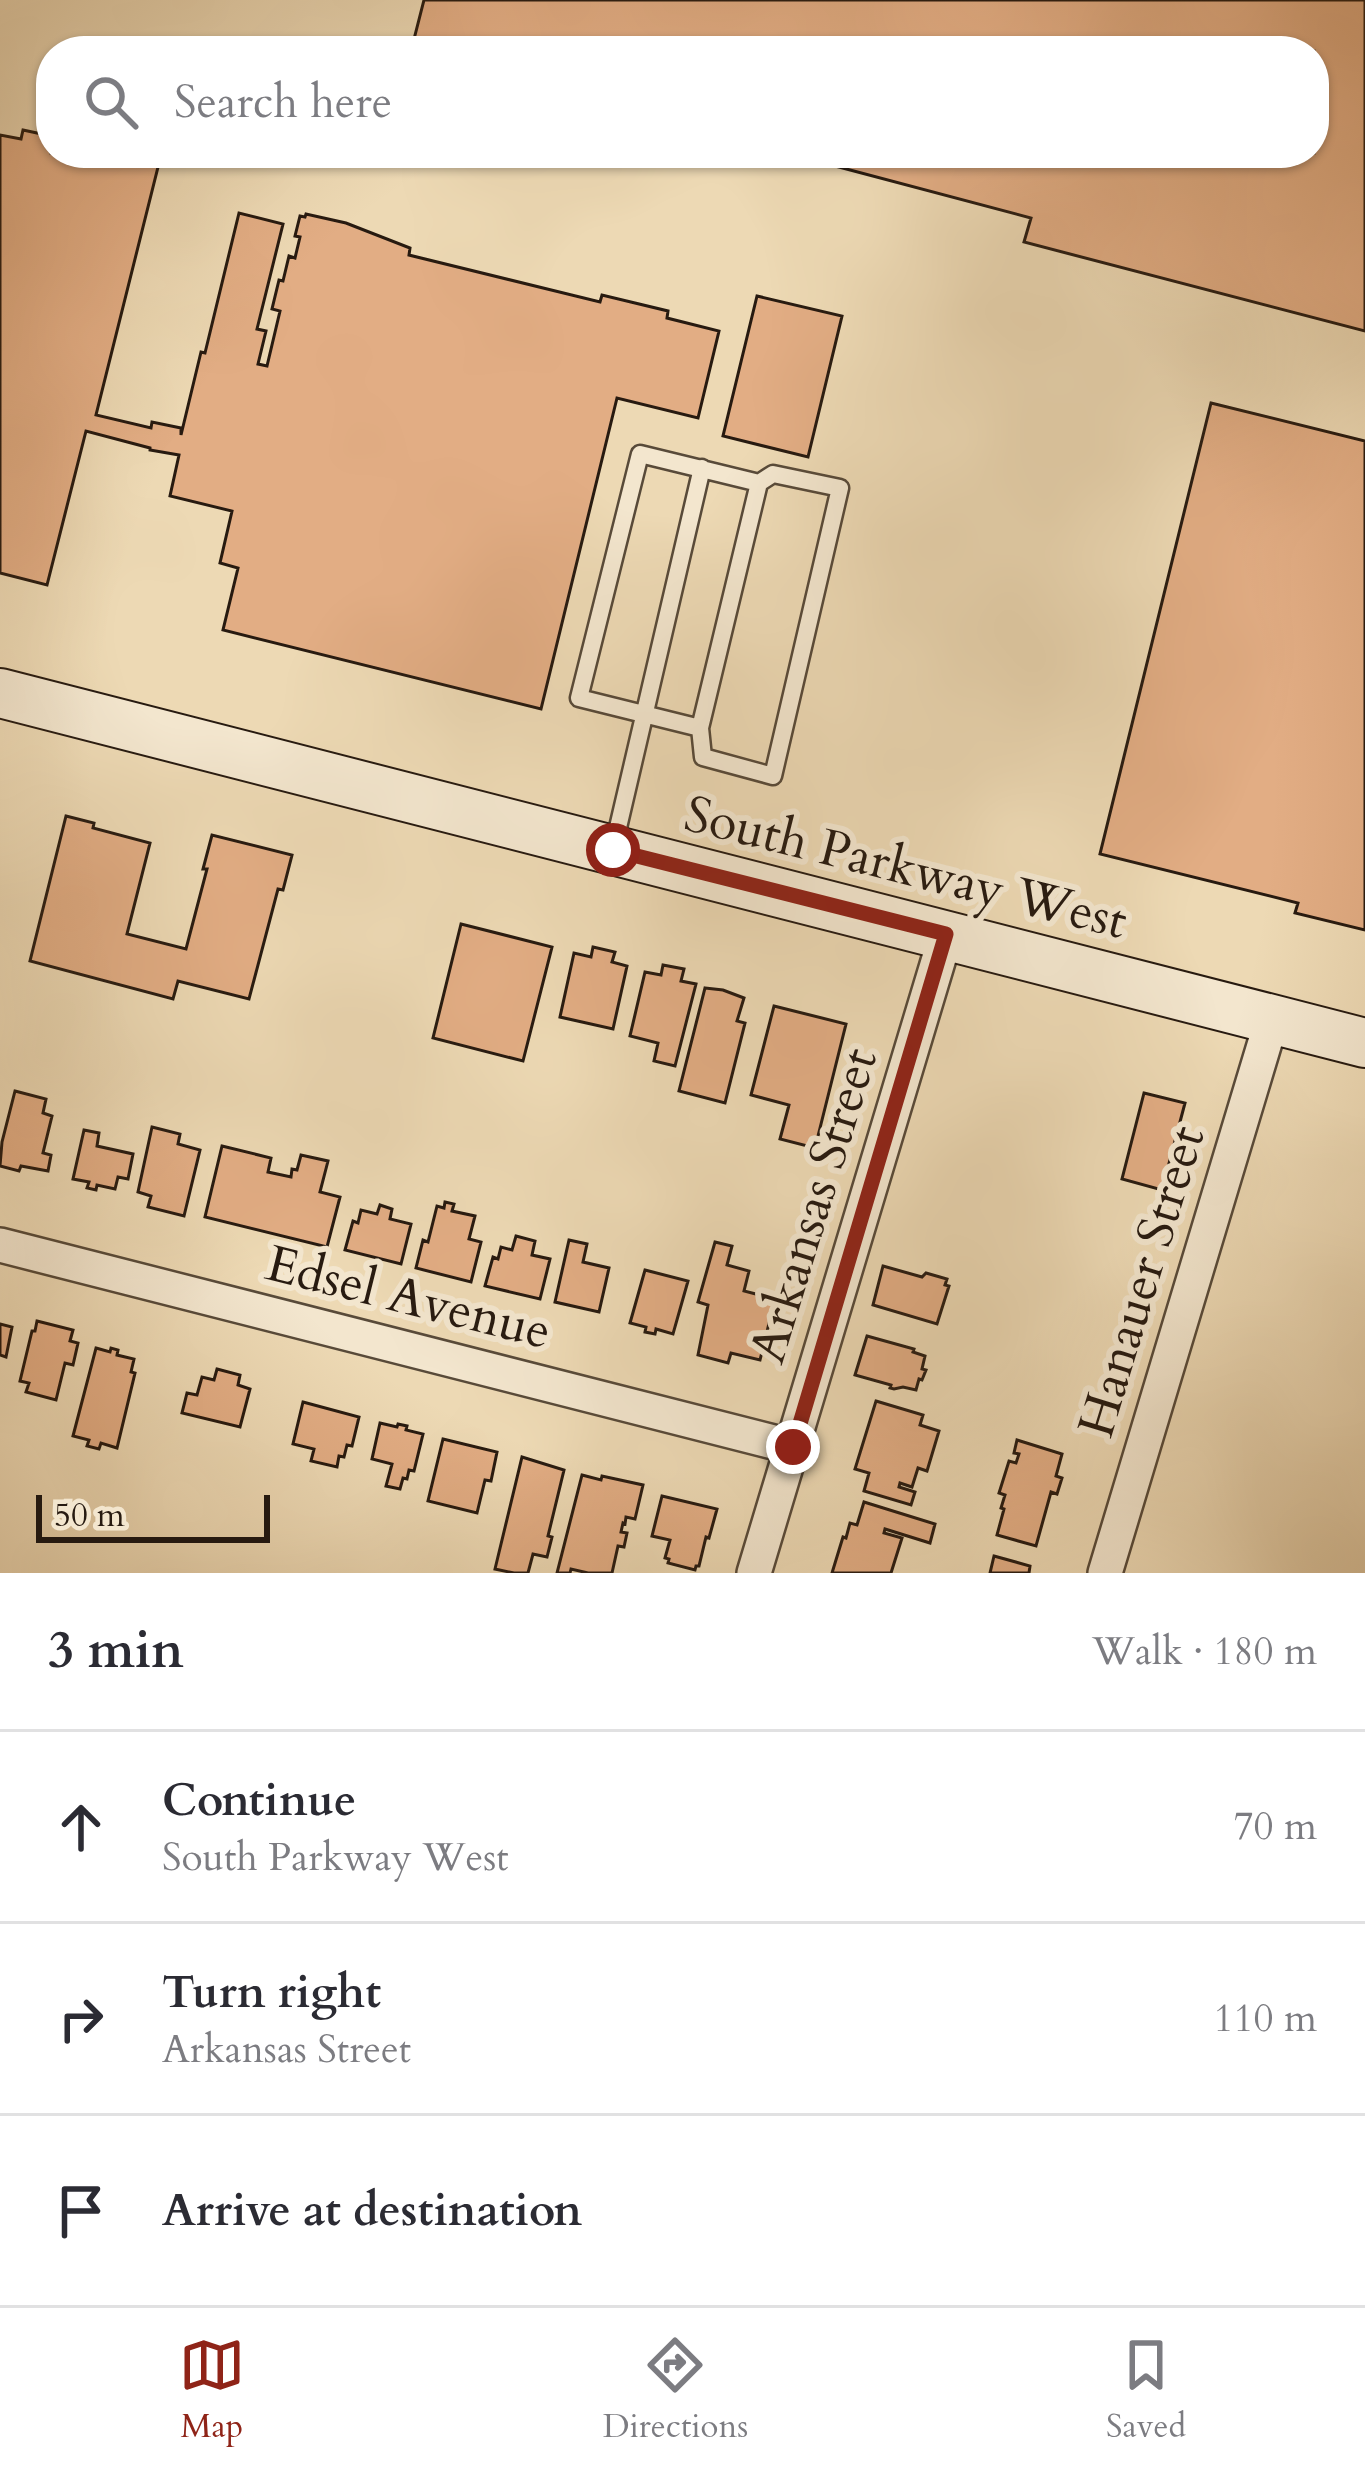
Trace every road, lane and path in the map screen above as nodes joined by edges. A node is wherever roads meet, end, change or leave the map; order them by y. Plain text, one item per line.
1 (702, 468) junction
2 (759, 483) junction
3 (0, 693) edge
4 (645, 714) junction
5 (700, 728) junction
6 (613, 850) junction
7 (946, 934) junction
8 (1272, 1019) junction
9 (1365, 1043) edge
10 (0, 1245) edge
11 (793, 1447) junction
12 (754, 1573) edge
13 (1105, 1573) edge

1 - 2 lane
1 - 4 lane
1 - 4 lane
2 - 5 lane
2 - 5 lane
3 - 6 main road, South Parkway West
4 - 5 lane
4 - 6 lane
6 - 7 main road, South Parkway West
7 - 8 main road, South Parkway West
7 - 11 street, Arkansas Street
8 - 9 main road, South Parkway West
8 - 13 street, Hanauer Street
10 - 11 street, Edsel Avenue
11 - 12 street, Arkansas Street

